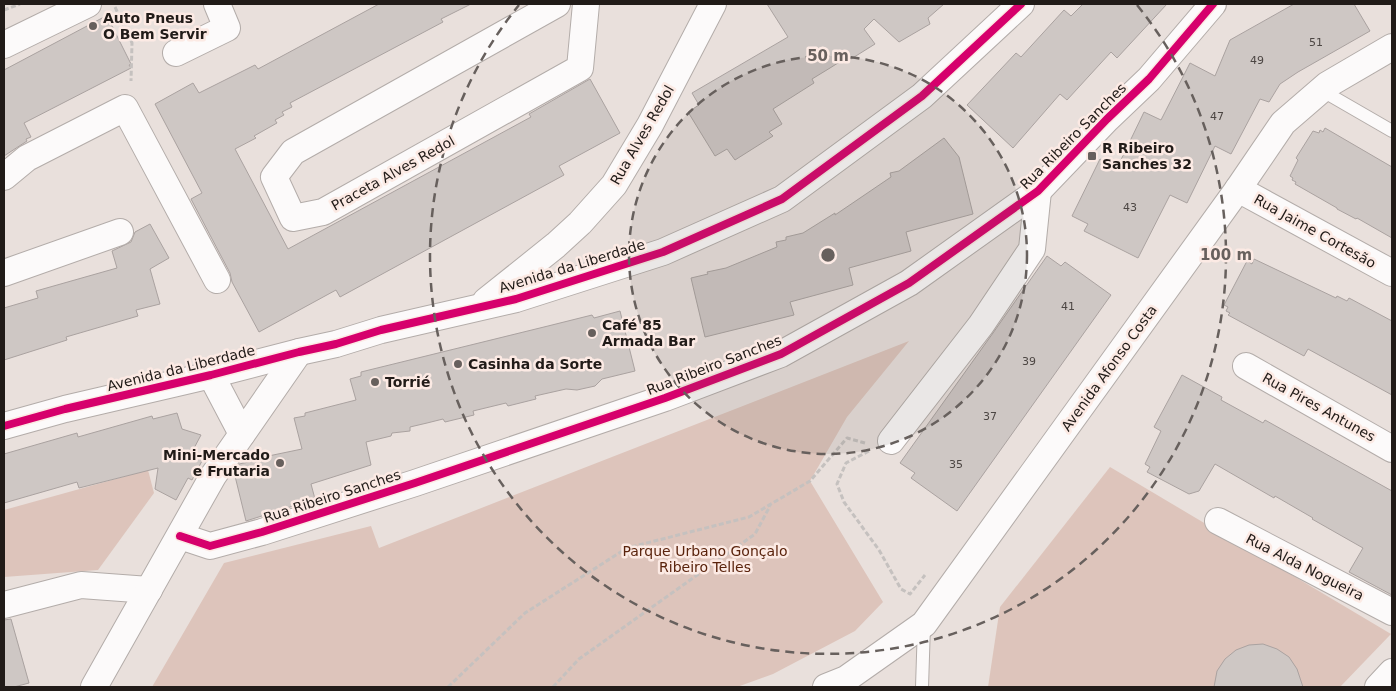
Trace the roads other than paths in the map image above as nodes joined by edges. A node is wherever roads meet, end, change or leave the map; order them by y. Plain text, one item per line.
1 (88, 4) edge
2 (217, 4) edge
3 (557, 4) edge
4 (586, 4) edge
5 (713, 4) edge
6 (1021, 4) edge
7 (1212, 4) edge
8 (4, 45) edge
9 (1392, 47) edge
10 (176, 53) dead end
11 (1321, 90) junction
12 (1392, 131) edge
13 (4, 177) edge
14 (1238, 188) junction
15 (1038, 191) junction
16 (120, 232) dead end
17 (1392, 272) edge
18 (4, 273) edge
19 (217, 280) dead end
20 (480, 306) junction
21 (299, 352) junction
22 (1246, 366) dead end
23 (211, 375) junction
24 (4, 426) edge
25 (242, 434) junction
26 (878, 445) road end
27 (1392, 448) edge
28 (1218, 522) dead end
29 (180, 536) junction
30 (149, 590) junction
31 (4, 605) edge
32 (1392, 612) edge
33 (924, 624) junction
34 (1392, 672) edge
35 (94, 687) edge
36 (826, 687) edge
37 (922, 687) edge
38 (1378, 687) edge

1 - 8 street
2 - 10 street
3 - 4 street, Praceta Alves Redol
5 - 20 street, Rua Alves Redol
6 - 20 street, Avenida da Liberdade
7 - 15 street, Rua Ribeiro Sanches
9 - 11 street, Avenida Afonso Costa
11 - 12 lane
11 - 14 street, Avenida Afonso Costa
13 - 19 street
14 - 17 street, Rua Jaime Cortesão
14 - 33 street, Avenida Afonso Costa
15 - 26 street, Rua Ribeiro Sanches
15 - 29 street, Rua Ribeiro Sanches
16 - 18 street
20 - 21 street, Avenida da Liberdade
21 - 23 street, Avenida da Liberdade
21 - 25 street
22 - 27 street, Rua Pires Antunes
23 - 24 street, Avenida da Liberdade
23 - 25 street
25 - 29 street
28 - 32 street, Rua Alda Nogueira
29 - 30 street
30 - 31 street
30 - 35 street
33 - 36 street, Avenida Afonso Costa
33 - 37 lane
34 - 38 street

